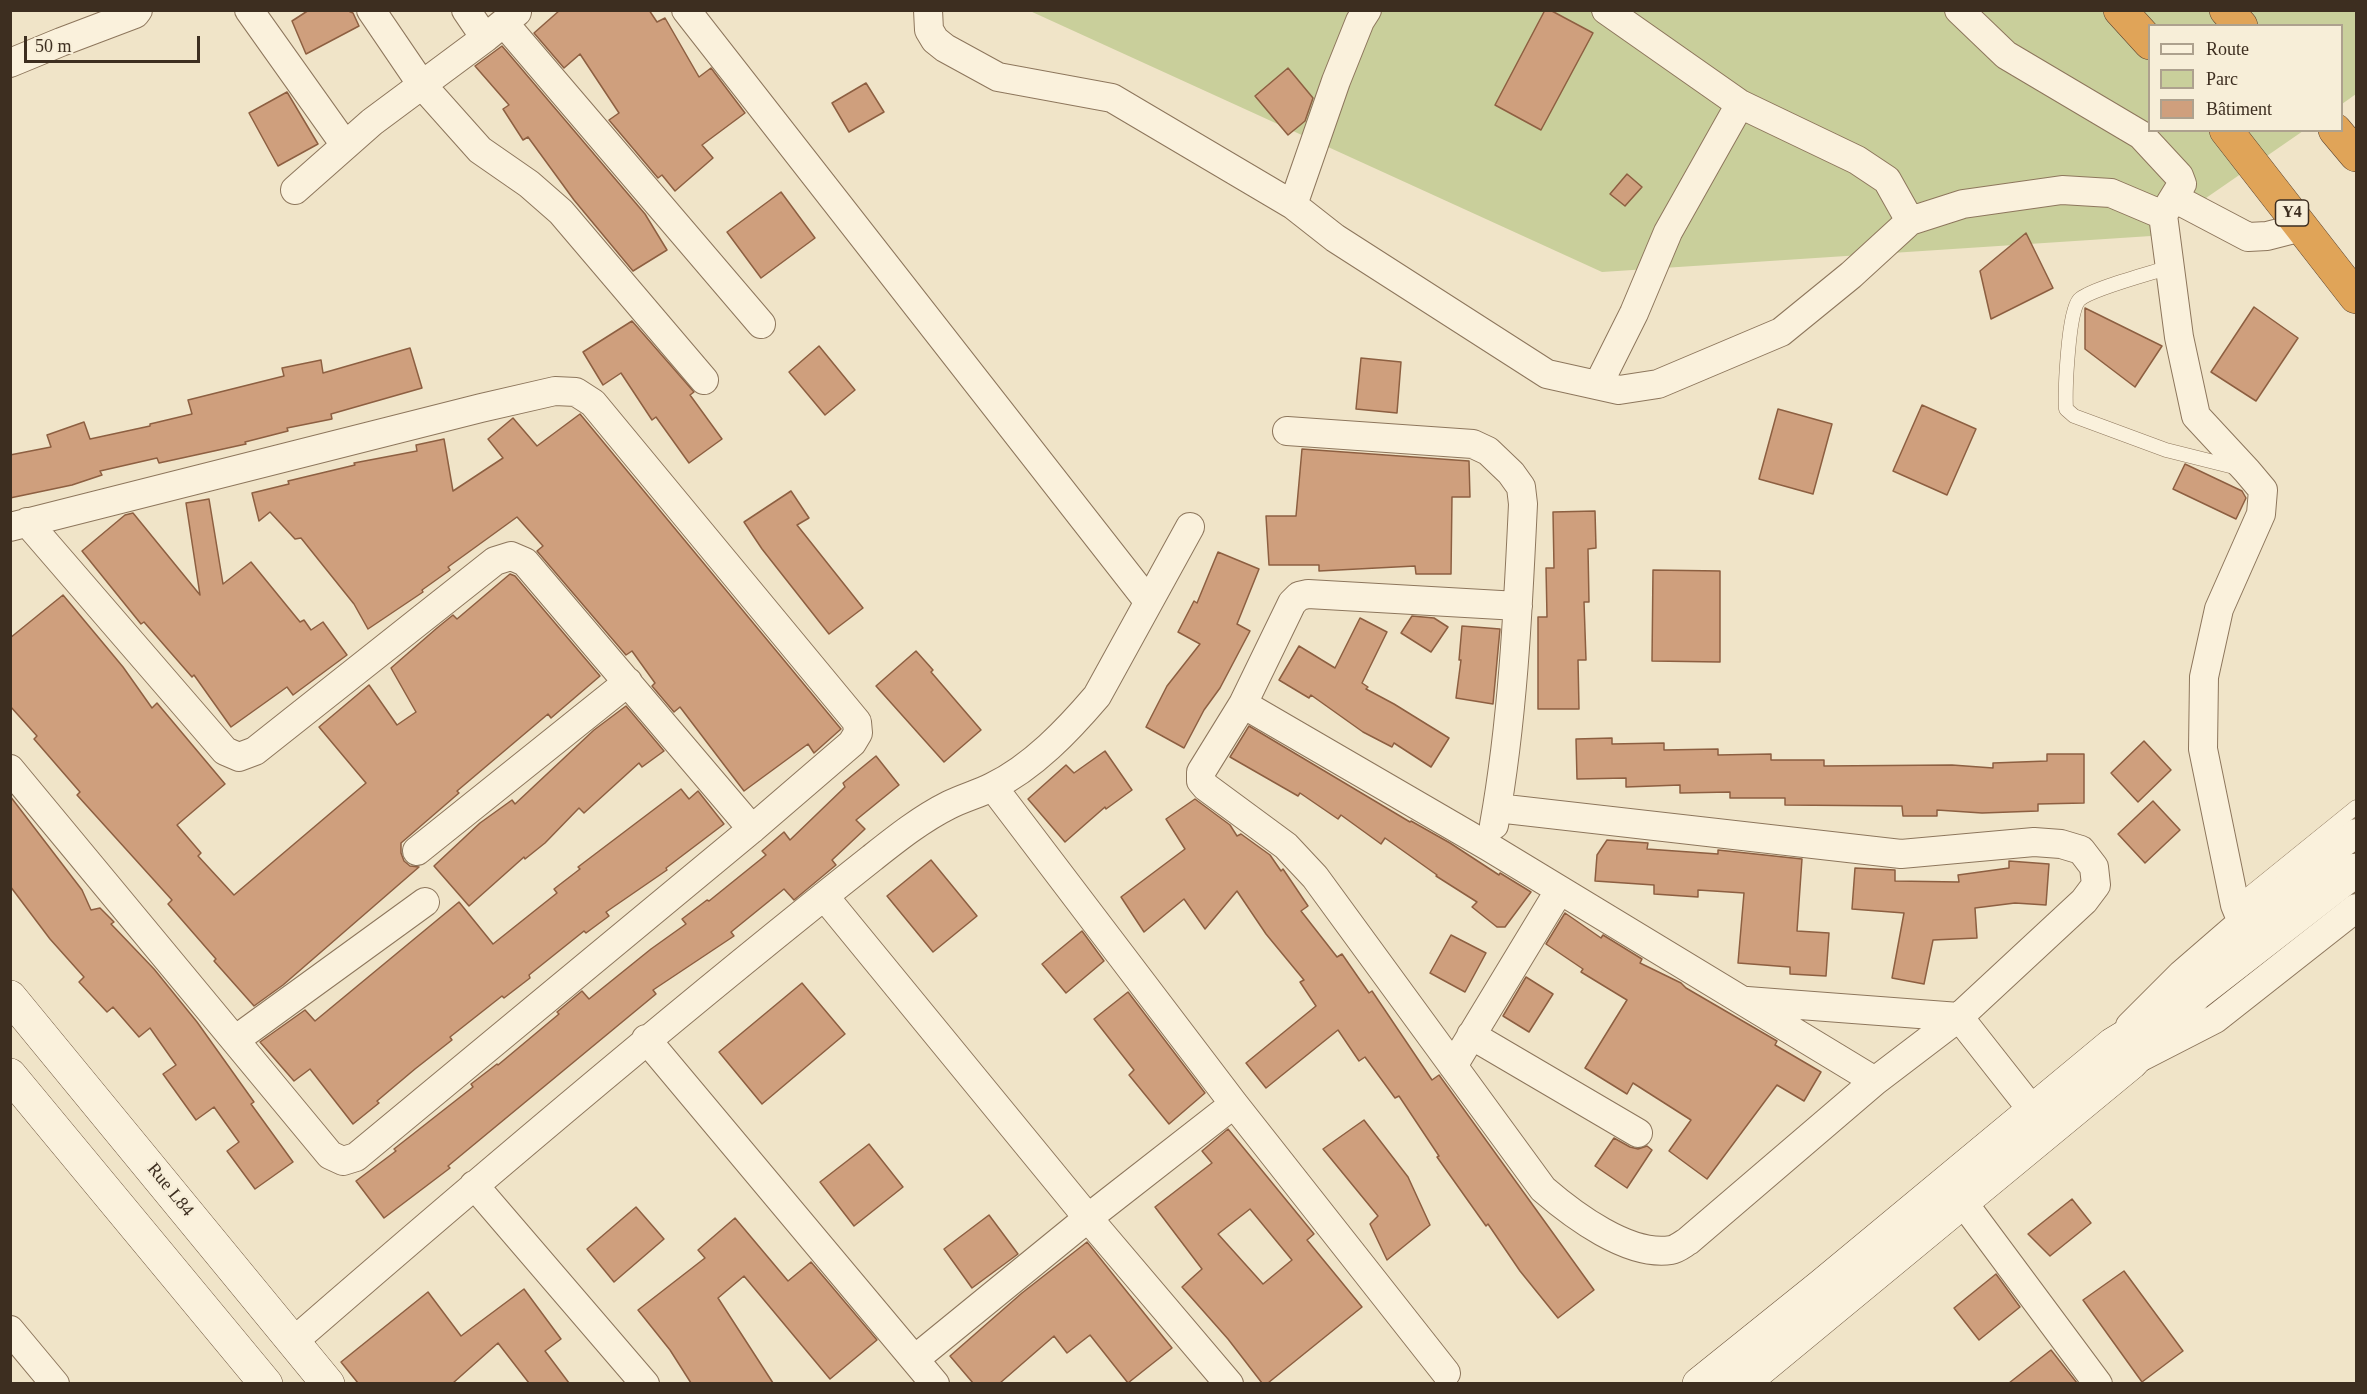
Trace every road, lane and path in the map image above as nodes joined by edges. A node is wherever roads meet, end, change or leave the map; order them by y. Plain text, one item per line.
1 (138, 10) edge
2 (249, 10) edge
3 (371, 10) edge
4 (466, 10) edge
5 (686, 10) edge
6 (928, 10) edge
7 (1367, 10) edge
8 (1606, 10) edge
9 (1959, 10) edge
10 (2120, 10) edge
11 (2226, 10) edge
12 (503, 24) edge
13 (2239, 24) edge
14 (2148, 41) edge
15 (10, 63) edge
16 (422, 85) junction
17 (1740, 104) junction
18 (2228, 132) edge
19 (2337, 132) edge
20 (345, 145) junction
21 (2356, 155) edge
22 (295, 190) dead end
23 (1293, 205) junction
24 (2168, 206) junction
25 (1910, 221) junction
26 (2302, 227) junction
27 (2170, 267) junction
28 (2356, 297) edge
29 (761, 324) dead end
30 (704, 380) dead end
31 (1598, 385) junction
32 (1287, 430) dead end
33 (2247, 471) junction
34 (19, 525) edge
35 (1190, 527) dead end
36 (1148, 601) junction
37 (1518, 606) junction
38 (628, 682) junction
39 (1243, 704) junction
40 (10, 769) edge
41 (993, 787) junction
42 (2356, 807) edge
43 (1497, 808) junction
44 (752, 829) junction
45 (2356, 833) edge
46 (1489, 847) junction
47 (417, 851) dead end
48 (2356, 870) edge
49 (1559, 891) junction
50 (824, 896) junction
51 (424, 902) dead end
52 (2356, 908) edge
53 (2239, 914) junction
54 (10, 997) edge
55 (1742, 1001) junction
56 (1959, 1017) junction
57 (1471, 1035) junction
58 (646, 1039) junction
59 (235, 1040) junction
60 (2122, 1053) junction
61 (1453, 1066) junction
62 (10, 1075) edge
63 (1875, 1081) junction
64 (1234, 1104) junction
65 (2033, 1111) junction
66 (1638, 1133) dead end
67 (474, 1185) junction
68 (1962, 1201) junction
69 (1088, 1218) junction
70 (247, 1284) junction
71 (209, 1316) junction
72 (10, 1330) edge
73 (294, 1341) junction
74 (915, 1359) junction
75 (1446, 1373) dead end
76 (55, 1383) edge
77 (266, 1383) edge
78 (328, 1383) edge
79 (645, 1383) edge
80 (935, 1383) edge
81 (1229, 1383) edge
82 (1699, 1383) edge
83 (1742, 1383) edge
84 (2098, 1383) edge

1 - 15 street
2 - 20 street
3 - 16 street
4 - 12 street
5 - 36 street
6 - 23 street
7 - 23 street
8 - 17 street
9 - 24 street
10 - 14 highway
11 - 13 highway
12 - 16 street
12 - 29 street
16 - 20 street
16 - 30 street
17 - 25 street
17 - 31 street
18 - 26 highway, Y4
19 - 21 highway
20 - 22 street
23 - 31 street
24 - 25 street
24 - 26 street
24 - 27 street
25 - 31 street
26 - 28 highway, Y4
27 - 33 street
27 - 33 lane
32 - 37 street
33 - 53 street
34 - 38 street
34 - 44 street
35 - 36 street
36 - 41 street
37 - 39 street
37 - 43 street
38 - 44 street
38 - 47 street
39 - 46 street
39 - 61 street
40 - 59 street
41 - 50 street
41 - 64 street
42 - 53 lane
43 - 46 street
43 - 56 street
44 - 59 street
45 - 53 street
46 - 49 street
48 - 60 street
49 - 55 street
49 - 57 street
50 - 58 street
50 - 69 street
51 - 59 street
52 - 60 street
53 - 60 street
54 - 70 street, Rue L84
55 - 56 street
55 - 63 street
56 - 63 street
56 - 65 street
57 - 61 street
57 - 66 street
58 - 67 street
58 - 74 street
60 - 65 street
60 - 68 street
61 - 63 street
62 - 71 street
64 - 69 street
64 - 75 street
65 - 82 street
67 - 73 street
67 - 79 street
68 - 83 street
68 - 84 street
69 - 74 street
69 - 81 street
70 - 71 street
70 - 73 street, Rue L84
71 - 77 street
72 - 76 street
73 - 78 street, Rue L84
74 - 80 street

